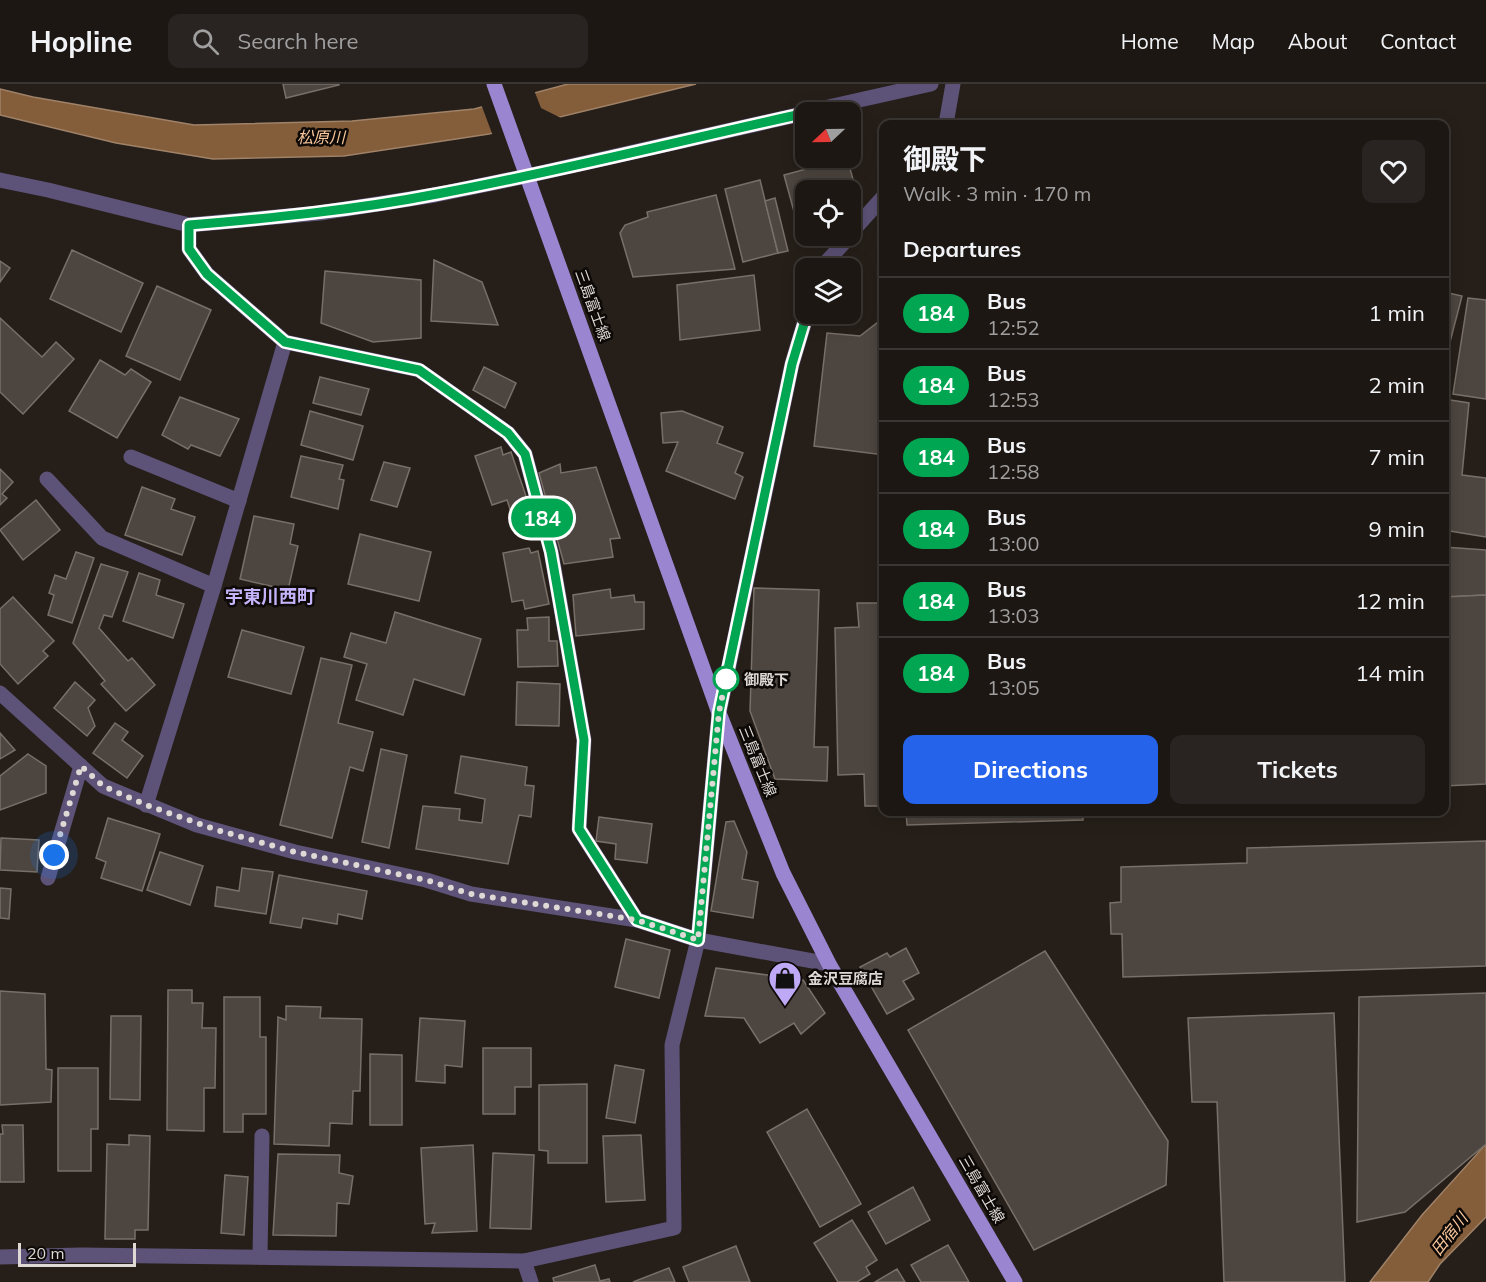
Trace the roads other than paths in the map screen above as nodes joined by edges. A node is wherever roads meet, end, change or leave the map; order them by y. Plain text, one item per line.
1 (931, 84) edge
2 (953, 84) edge
3 (496, 91) edge
4 (853, 102) edge
5 (795, 115) edge
6 (947, 120) edge
7 (527, 176) junction
8 (0, 180) edge
9 (879, 202) edge
10 (861, 222) edge
11 (189, 225) junction
12 (840, 246) edge
13 (830, 258) edge
14 (804, 324) edge
15 (285, 342) junction
16 (131, 457) dead end
17 (47, 478) dead end
18 (239, 501) junction
19 (214, 586) junction
20 (0, 693) edge
21 (719, 712) junction
22 (81, 766) junction
23 (146, 805) junction
24 (48, 878) dead end
25 (637, 920) junction
26 (698, 940) junction
27 (830, 964) junction
28 (262, 1136) dead end
29 (0, 1257) edge
30 (260, 1257) junction
31 (524, 1261) junction
32 (531, 1282) edge
33 (1015, 1282) edge

1 - 4 street
2 - 6 street
3 - 7 main road, 三島富士線
5 - 7 street
7 - 11 street
7 - 21 main road, 三島富士線
8 - 11 street
9 - 10 street
11 - 15 street
12 - 13 street
14 - 21 street
15 - 18 street
15 - 25 street
16 - 18 street
17 - 19 street
18 - 19 street
19 - 23 street
20 - 22 street
21 - 26 street
21 - 27 main road, 三島富士線
22 - 23 street
22 - 24 street
23 - 25 street
25 - 26 street
26 - 27 street
26 - 31 street
27 - 33 main road, 三島富士線
28 - 30 street
29 - 30 street
30 - 31 street
31 - 32 street

